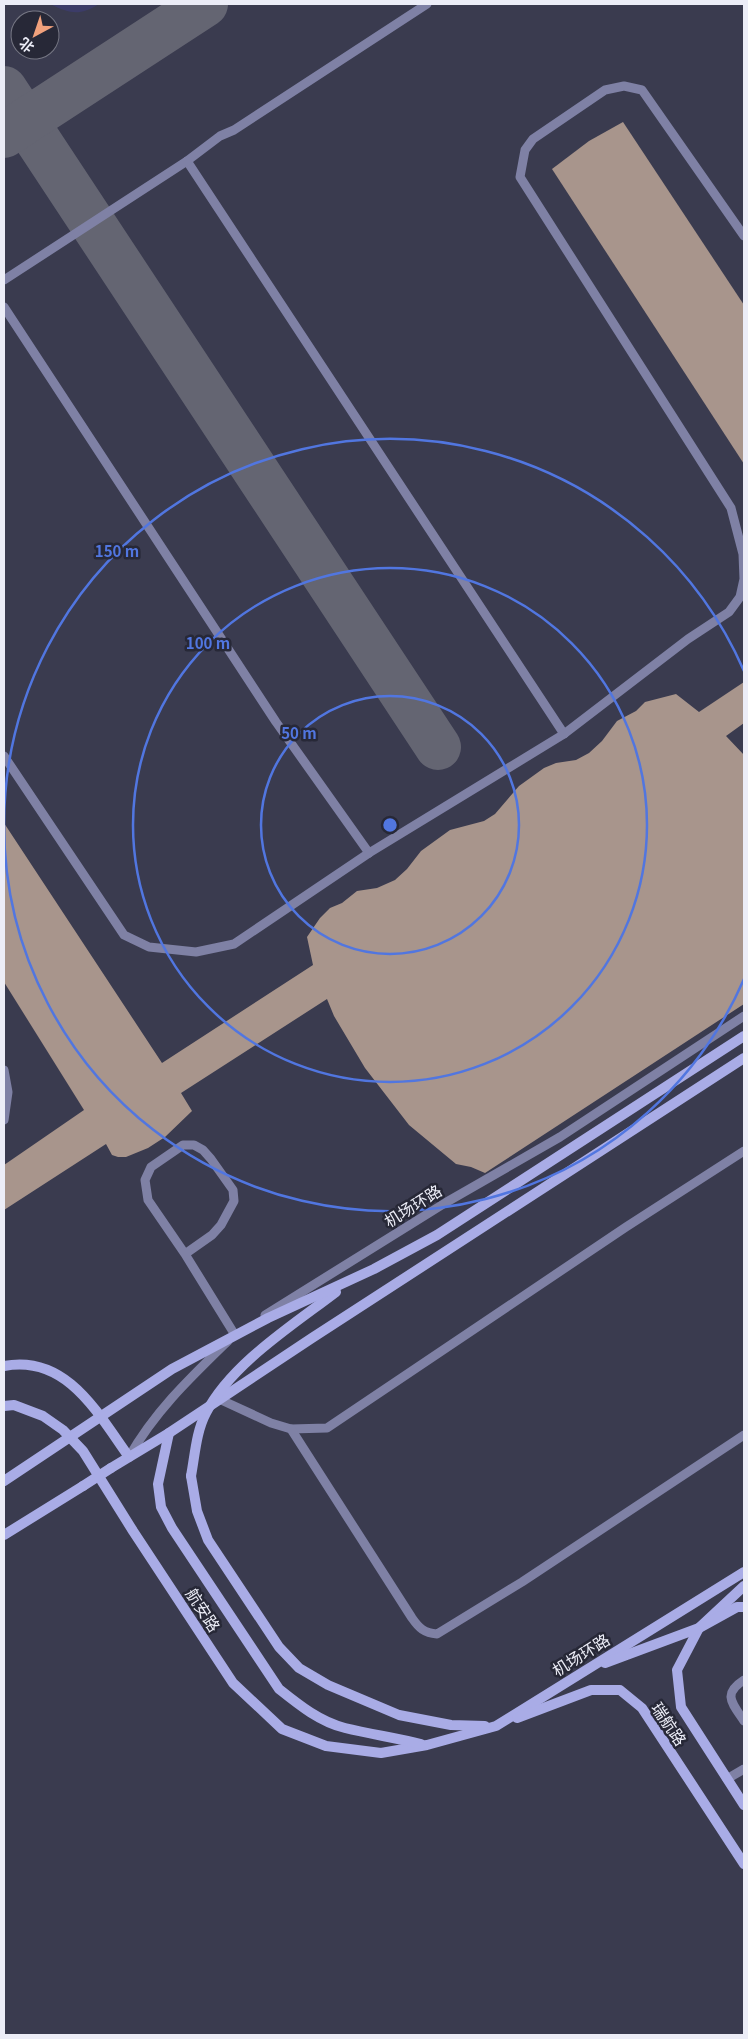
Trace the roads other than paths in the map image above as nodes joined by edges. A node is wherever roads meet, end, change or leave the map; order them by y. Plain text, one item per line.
1 (427, 4) edge
2 (187, 161) junction
3 (744, 236) edge
4 (4, 280) edge
5 (4, 307) edge
6 (564, 734) junction
7 (4, 756) edge
8 (369, 853) junction
9 (744, 1016) edge
10 (744, 1036) edge
11 (744, 1058) edge
12 (4, 1070) edge
13 (4, 1120) edge
14 (744, 1151) edge
15 (186, 1254) junction
16 (351, 1281) junction
17 (235, 1335) junction
18 (4, 1366) edge
19 (220, 1399) junction
20 (4, 1406) edge
21 (292, 1429) junction
22 (170, 1433) junction
23 (744, 1435) edge
24 (129, 1457) junction
25 (4, 1481) edge
26 (4, 1535) edge
27 (744, 1572) edge
28 (744, 1586) edge
29 (744, 1606) edge
30 (699, 1628) junction
31 (581, 1672) junction
32 (744, 1680) edge
33 (744, 1721) edge
34 (496, 1726) junction
35 (426, 1745) junction
36 (744, 1769) edge
37 (727, 1779) junction
38 (744, 1805) edge
39 (744, 1864) edge

1 - 2 lane
2 - 4 lane
2 - 6 lane
3 - 6 lane
5 - 8 lane
6 - 8 lane
7 - 8 lane
9 - 17 lane, 机场环路
10 - 16 street, bridge
11 - 19 street, 机场环路
12 - 13 lane
14 - 21 lane
15 - 15 lane
15 - 17 lane
16 - 25 street, bridge
16 - 34 street, bridge
17 - 24 lane, 机场环路
18 - 24 street
19 - 21 lane
19 - 22 street, 机场环路
20 - 35 street, 航安路
21 - 23 lane
22 - 24 street, 机场环路
22 - 35 street
24 - 26 street, 机场环路, bridge
27 - 31 street, 机场环路
28 - 30 street
29 - 30 street
30 - 31 street
30 - 37 street, 瑞航路
31 - 34 street, 机场环路
32 - 33 lane
34 - 35 street, 机场环路
34 - 39 street, 瑞航路
36 - 37 lane
37 - 38 street, 瑞航路

